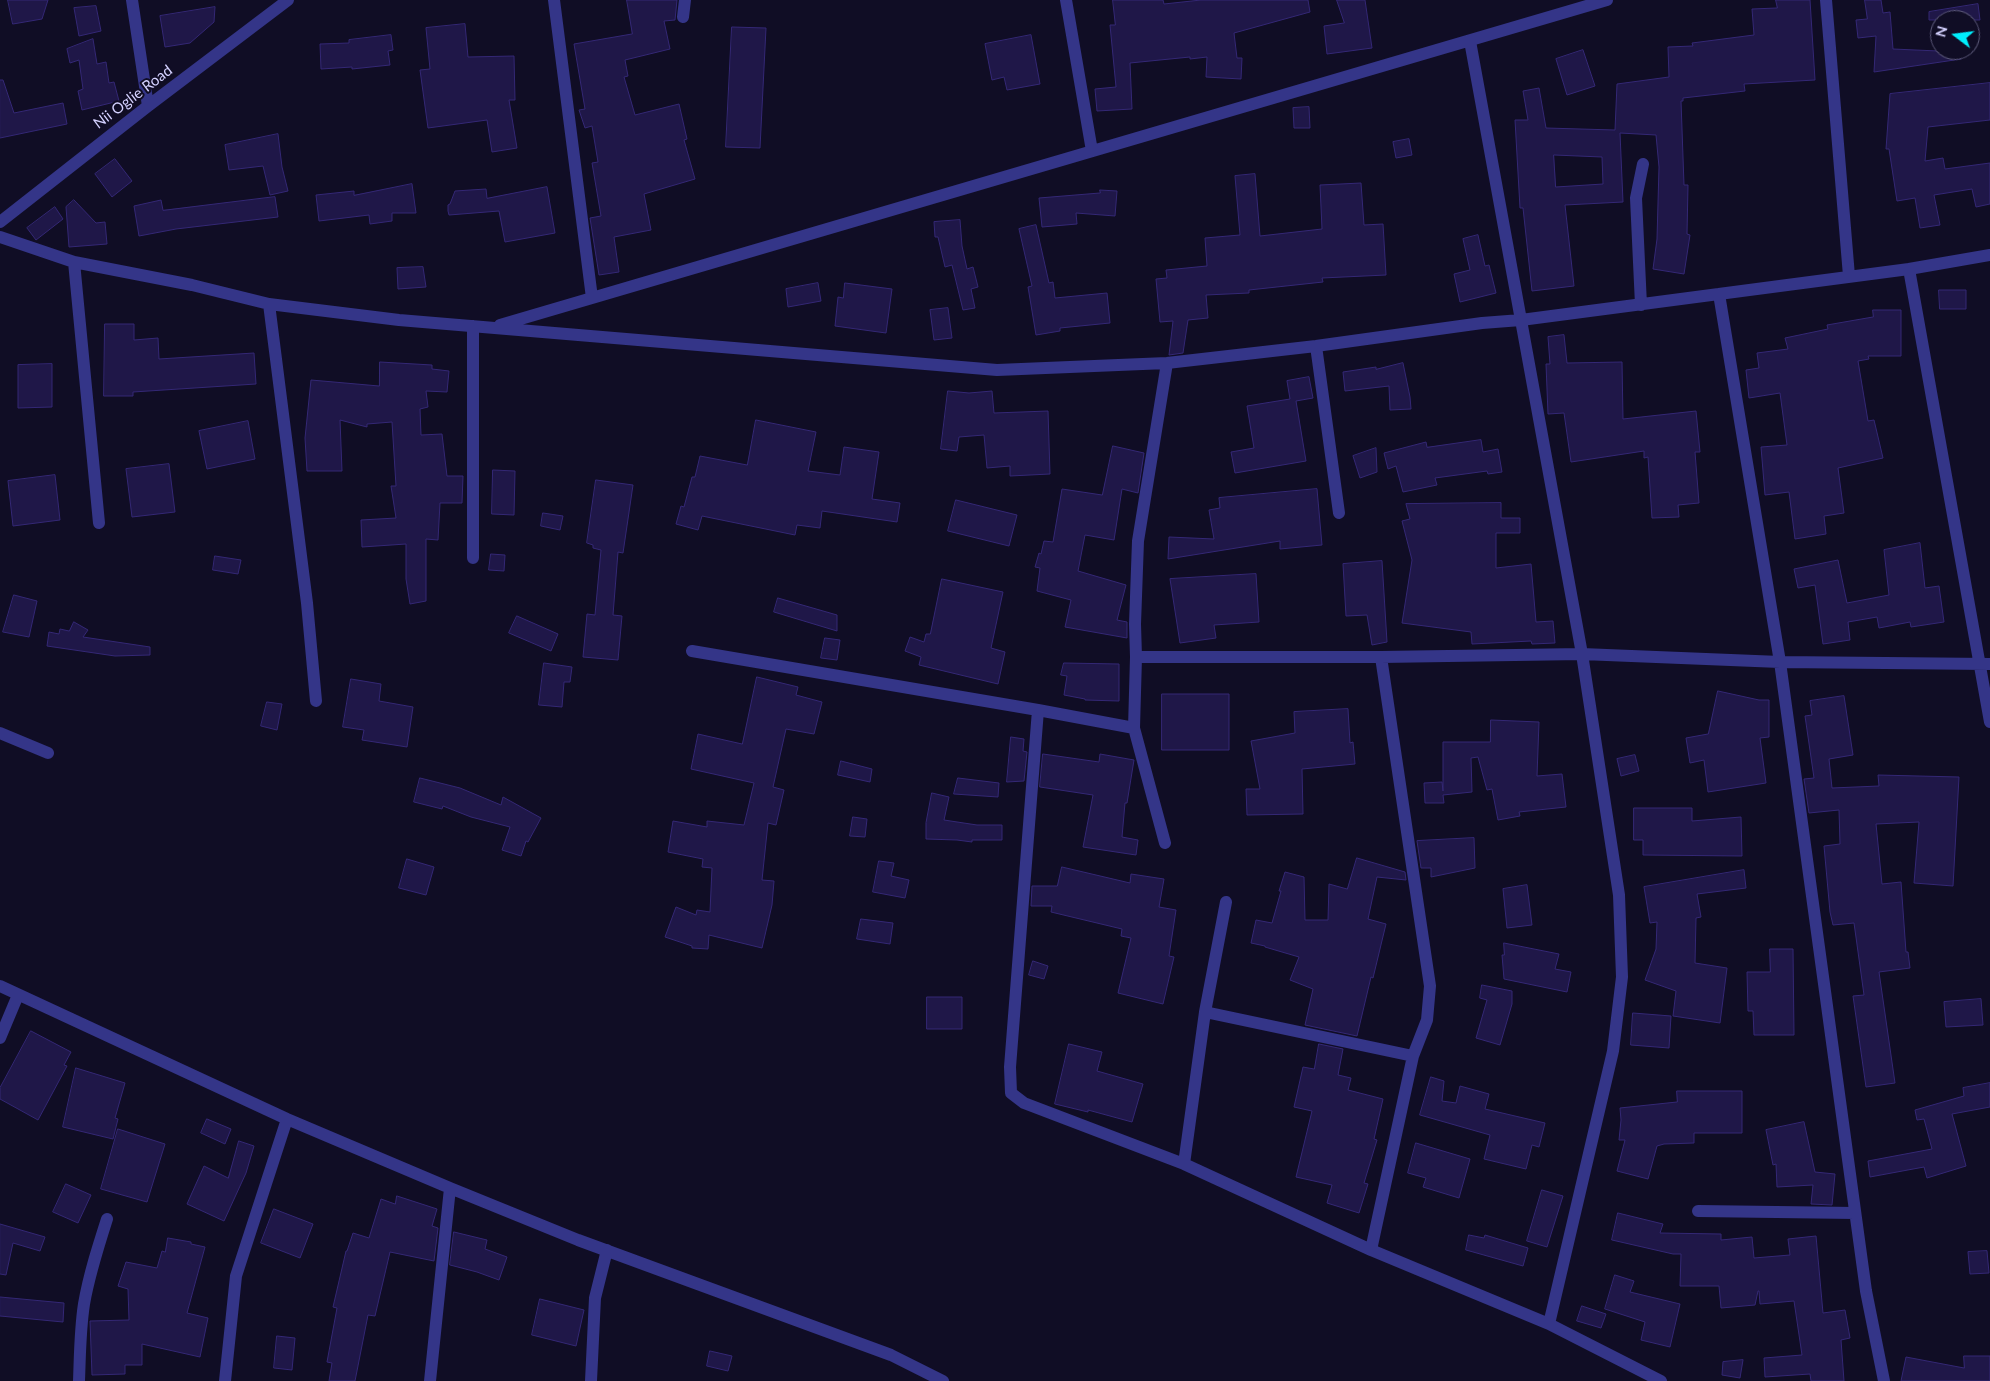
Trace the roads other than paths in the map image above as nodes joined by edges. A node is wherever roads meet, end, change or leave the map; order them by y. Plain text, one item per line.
1 (132, 0) edge
2 (288, 0) edge
3 (554, 0) edge
4 (685, 0) edge
5 (1066, 0) edge
6 (1606, 0) edge
7 (1826, 0) edge
8 (1578, 4) edge
9 (683, 17) dead end
10 (1470, 41) junction
11 (148, 106) junction
12 (1092, 151) junction
13 (1642, 164) dead end
14 (0, 222) edge
15 (0, 237) edge
16 (1990, 256) edge
17 (74, 262) junction
18 (1909, 269) junction
19 (1849, 276) junction
20 (1719, 294) junction
21 (592, 298) junction
22 (269, 304) junction
23 (1641, 305) junction
24 (1521, 320) junction
25 (473, 326) junction
26 (493, 327) junction
27 (1316, 346) junction
28 (1167, 363) junction
29 (1338, 513) dead end
30 (99, 523) dead end
31 (473, 558) dead end
32 (692, 651) dead end
33 (1582, 654) junction
34 (1136, 657) junction
35 (1381, 657) junction
36 (1780, 662) junction
37 (1986, 665) edge
38 (316, 701) dead end
39 (1038, 710) junction
40 (1990, 722) edge
41 (1134, 728) junction
42 (0, 733) edge
43 (48, 753) dead end
44 (1165, 843) dead end
45 (1226, 902) dead end
46 (0, 986) edge
47 (18, 994) junction
48 (1205, 1012) junction
49 (0, 1038) edge
50 (1413, 1056) junction
51 (288, 1118) junction
52 (1184, 1164) junction
53 (450, 1188) junction
54 (1698, 1210) dead end
55 (1855, 1213) junction
56 (107, 1219) dead end
57 (607, 1250) junction
58 (1371, 1250) junction
59 (1549, 1324) junction
60 (79, 1381) edge
61 (225, 1381) edge
62 (430, 1381) edge
63 (591, 1381) edge
64 (943, 1381) edge
65 (1661, 1381) edge
66 (1884, 1381) edge

1 - 11 street
2 - 11 street, Nii Oglie Road
3 - 21 street
4 - 9 street
5 - 12 street
6 - 8 street
7 - 19 street
8 - 10 street
10 - 12 street
10 - 24 street
11 - 14 street, Nii Oglie Road
12 - 21 street
13 - 23 street
15 - 17 street
16 - 18 street
17 - 22 street
17 - 30 street
18 - 19 street
18 - 37 street
19 - 20 street
20 - 23 street
20 - 36 street
21 - 26 street
22 - 25 street
22 - 38 street
23 - 24 street
24 - 27 street
24 - 33 street
25 - 26 street
25 - 31 street
26 - 28 street
27 - 28 street
27 - 29 street
28 - 34 street
32 - 39 street
33 - 35 street
33 - 36 street
33 - 59 street
34 - 35 street
34 - 41 street
35 - 50 street
36 - 37 street
36 - 55 street
37 - 40 street
39 - 41 street
39 - 52 street
41 - 44 street
42 - 43 street
45 - 48 street
46 - 47 street
47 - 49 street
47 - 51 street
48 - 50 street
48 - 52 street
50 - 58 street
51 - 53 street
51 - 61 street
52 - 58 street
53 - 57 street
53 - 62 street
54 - 55 street
55 - 66 street
56 - 60 street
57 - 63 street
57 - 64 street
58 - 59 street
59 - 65 street

